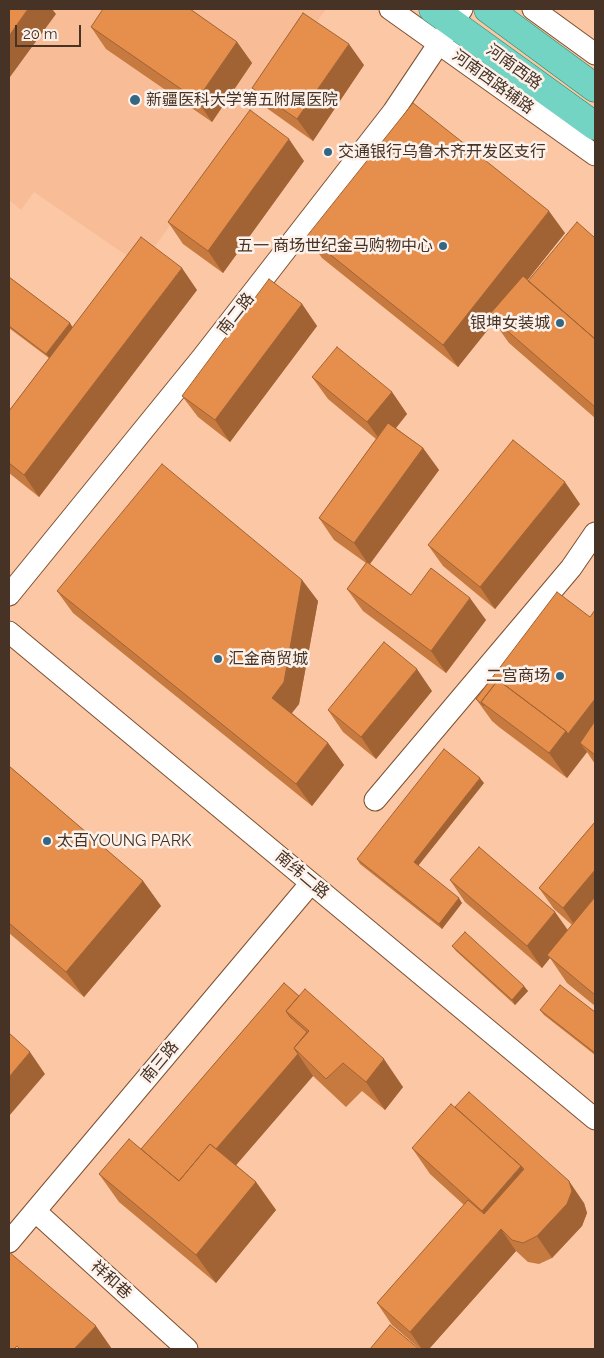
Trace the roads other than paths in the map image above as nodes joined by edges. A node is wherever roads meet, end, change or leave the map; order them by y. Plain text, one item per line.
1 (390, 9) edge
2 (488, 9) edge
3 (533, 9) edge
4 (446, 21) edge
5 (595, 54) edge
6 (595, 88) edge
7 (595, 126) edge
8 (595, 155) edge
9 (595, 533) edge
10 (9, 595) edge
11 (9, 632) edge
12 (375, 800) dead end
13 (311, 883) junction
14 (595, 1119) edge
15 (35, 1211) junction
16 (9, 1242) edge
17 (187, 1349) edge

1 - 4 street, 河南西路辅路
2 - 6 main road, 河南西路
3 - 5 street
4 - 7 main road, 河南西路
4 - 8 street, 河南西路辅路
4 - 10 street, 南二路
9 - 12 street
11 - 13 street, 南纬二路
13 - 14 street, 南纬二路
13 - 15 street, 南三路
15 - 16 street, 南三路
15 - 17 street, 祥和巷

